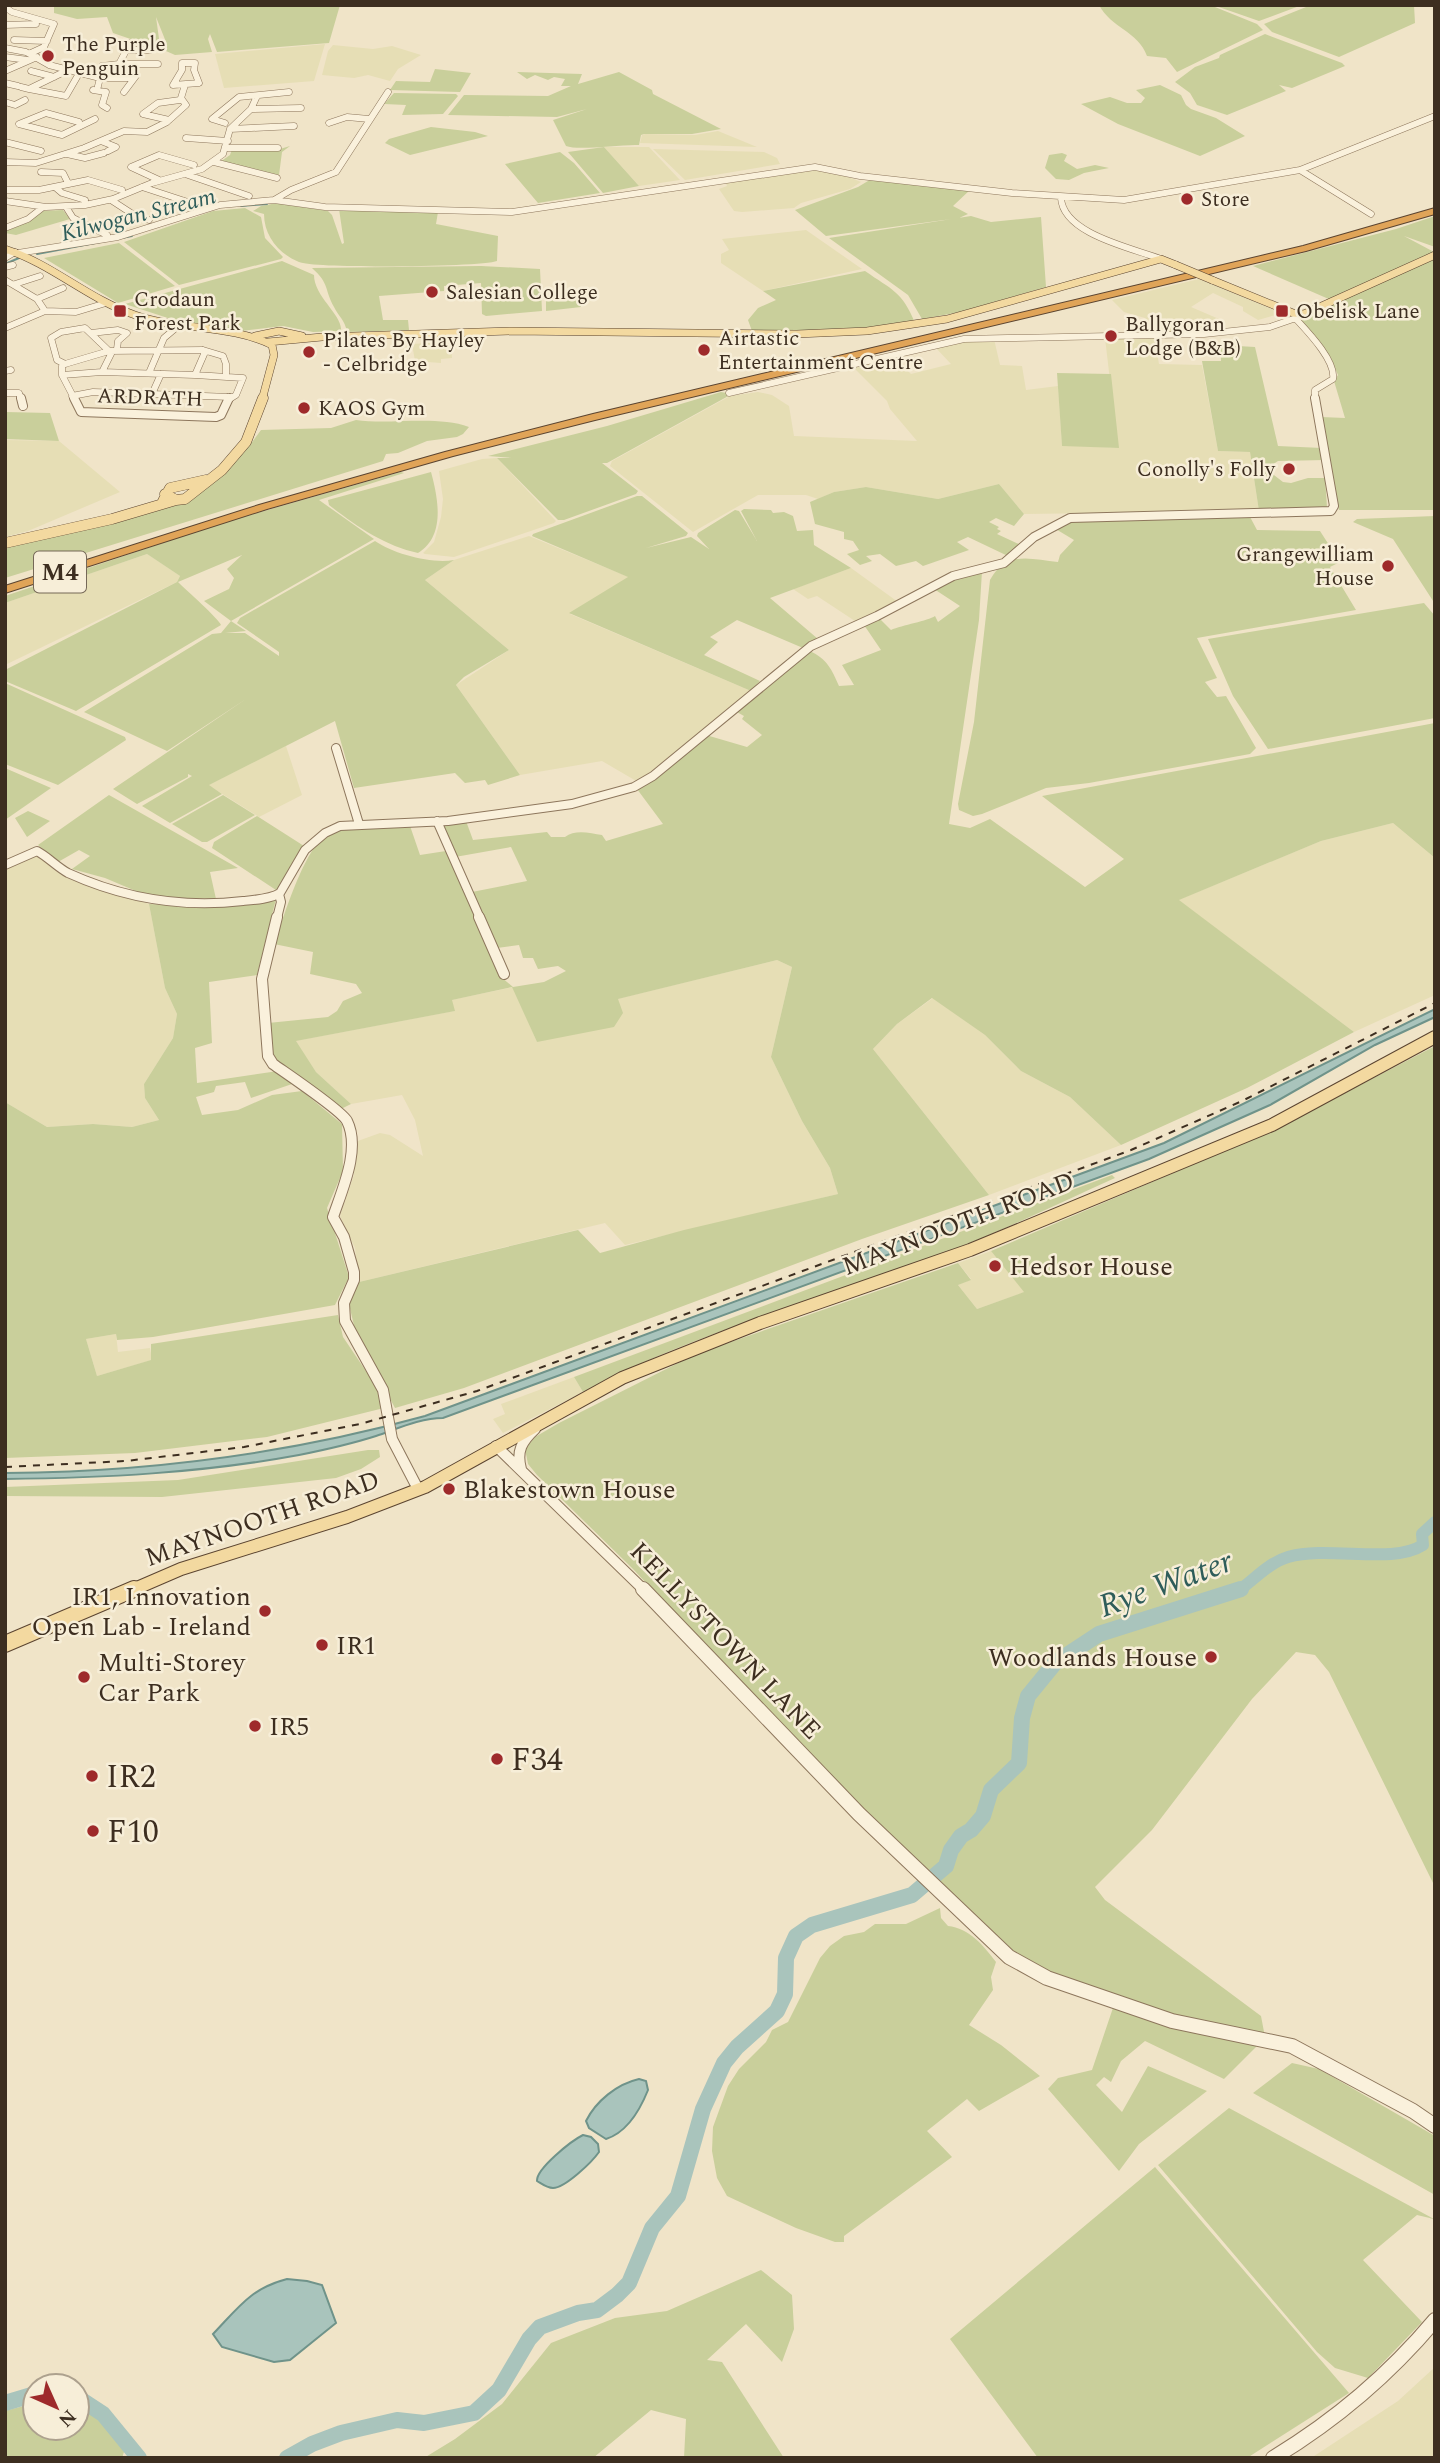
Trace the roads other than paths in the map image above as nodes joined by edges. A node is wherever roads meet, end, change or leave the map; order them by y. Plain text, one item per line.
1 (5, 7) edge
2 (12, 12) junction
3 (7, 23) edge
4 (33, 24) dead end
5 (47, 41) junction
6 (130, 44) dead end
7 (15, 45) edge
8 (124, 50) junction
9 (150, 50) dead end
10 (5, 57) edge
11 (29, 57) junction
12 (119, 64) junction
13 (142, 64) junction
14 (158, 64) dead end
15 (102, 66) dead end
16 (68, 70) junction
17 (5, 71) edge
18 (31, 71) dead end
19 (54, 77) junction
20 (77, 77) dead end
21 (97, 77) junction
22 (134, 78) junction
23 (5, 83) edge
24 (22, 88) junction
25 (123, 91) dead end
26 (289, 92) dead end
27 (388, 92) dead end
28 (183, 93) junction
29 (66, 96) junction
30 (257, 96) junction
31 (25, 100) dead end
32 (5, 102) edge
33 (61, 104) dead end
34 (15, 105) junction
35 (300, 108) dead end
36 (5, 109) edge
37 (251, 109) junction
38 (1435, 116) edge
39 (369, 119) junction
40 (169, 120) junction
41 (79, 122) dead end
42 (329, 123) dead end
43 (227, 126) junction
44 (294, 126) dead end
45 (37, 130) junction
46 (186, 138) dead end
47 (102, 141) junction
48 (7, 142) edge
49 (228, 144) junction
50 (278, 148) dead end
51 (41, 150) dead end
52 (67, 154) junction
53 (5, 162) edge
54 (215, 162) junction
55 (194, 164) dead end
56 (1300, 170) junction
57 (41, 172) dead end
58 (185, 174) junction
59 (277, 178) dead end
60 (159, 180) junction
61 (68, 183) junction
62 (55, 187) junction
63 (142, 187) junction
64 (5, 190) edge
65 (122, 190) dead end
66 (21, 191) junction
67 (249, 196) dead end
68 (1061, 198) junction
69 (24, 200) dead end
70 (85, 200) dead end
71 (111, 200) junction
72 (277, 200) junction
73 (6, 202) edge
74 (1435, 204) edge
75 (197, 205) dead end
76 (66, 207) junction
77 (42, 208) junction
78 (1435, 211) edge
79 (1371, 214) dead end
80 (149, 220) dead end
81 (5, 228) edge
82 (107, 235) dead end
83 (5, 249) edge
84 (17, 253) junction
85 (1435, 255) edge
86 (5, 258) edge
87 (1161, 259) junction
88 (40, 276) dead end
89 (5, 279) edge
90 (18, 286) junction
91 (63, 288) dead end
92 (5, 292) edge
93 (37, 299) junction
94 (106, 303) junction
95 (80, 304) dead end
96 (45, 311) junction
97 (67, 312) junction
98 (1299, 317) junction
99 (5, 318) edge
100 (9, 326) edge
101 (177, 327) junction
102 (91, 333) junction
103 (268, 339) junction
104 (287, 339) junction
105 (116, 343) junction
106 (160, 348) junction
107 (203, 350) junction
108 (274, 355) junction
109 (65, 364) junction
110 (102, 372) junction
111 (135, 373) junction
112 (149, 373) junction
113 (161, 374) junction
114 (195, 374) junction
115 (62, 375) junction
116 (226, 376) junction
117 (5, 393) edge
118 (125, 393) junction
119 (138, 393) junction
120 (729, 393) dead end
121 (152, 394) junction
122 (72, 396) junction
123 (230, 397) junction
124 (23, 406) dead end
125 (129, 415) junction
126 (217, 474) junction
127 (182, 486) junction
128 (194, 492) junction
129 (165, 494) junction
130 (176, 500) junction
131 (148, 509) junction
132 (5, 543) edge
133 (113, 552) junction
134 (5, 582) edge
135 (5, 592) edge
136 (336, 748) dead end
137 (437, 821) junction
138 (359, 824) junction
139 (5, 865) edge
140 (279, 894) junction
141 (504, 974) dead end
142 (1435, 1037) edge
143 (549, 1417) junction
144 (496, 1446) junction
145 (476, 1457) junction
146 (523, 1472) junction
147 (418, 1489) junction
148 (5, 1644) edge
149 (1435, 2126) edge
150 (1435, 2320) edge
151 (1273, 2458) edge

1 - 2 street
2 - 3 street
2 - 5 street
3 - 4 street
5 - 7 street
5 - 11 street
6 - 8 street
7 - 11 street
8 - 9 street
8 - 12 street
10 - 11 street
11 - 16 street
11 - 17 street
12 - 13 street
12 - 15 street
13 - 14 street
13 - 22 street
16 - 19 street
16 - 21 street
18 - 19 street
19 - 24 street
20 - 29 street
21 - 22 street
21 - 45 street
22 - 25 street
23 - 24 street
24 - 29 street
26 - 30 street
27 - 39 street
28 - 28 street
28 - 40 street
28 - 40 street
29 - 33 street
30 - 37 street
30 - 43 street
31 - 34 street
32 - 34 street
34 - 36 street
35 - 37 street
37 - 43 street
38 - 56 street
39 - 42 street
39 - 72 street
40 - 47 street
41 - 45 street
43 - 44 street
43 - 49 street
45 - 48 street
46 - 49 street
47 - 52 street
47 - 52 street
48 - 51 street
49 - 50 street
49 - 54 street
52 - 53 street
54 - 58 street
54 - 59 street
55 - 60 street
56 - 68 street
56 - 79 street
57 - 61 street
58 - 60 street
58 - 67 street
60 - 63 street
61 - 62 street
61 - 65 street
62 - 66 street
62 - 70 street
63 - 71 street
63 - 75 street
64 - 66 street
66 - 69 street
68 - 72 street
68 - 87 street
71 - 76 street
71 - 80 street
72 - 84 street
73 - 77 street
74 - 133 highway, M4
76 - 77 street
76 - 82 street
77 - 81 street
78 - 133 highway, M4
83 - 84 main road
84 - 86 street
84 - 94 main road
85 - 98 main road
87 - 98 main road, bridge
87 - 104 main road
88 - 90 street
89 - 90 street
90 - 92 street
90 - 93 street
91 - 93 street
93 - 96 street
94 - 97 street
94 - 101 main road
95 - 97 street
96 - 97 street
96 - 100 street
98 - 120 street
98 - 137 street
99 - 100 street
101 - 103 main road
101 - 106 street, ARDRATH
102 - 105 street, ARDRATH
102 - 105 street
102 - 109 street, ARDRATH
103 - 104 main road
103 - 108 main road
104 - 108 main road
105 - 106 street, ARDRATH
105 - 109 street, ARDRATH
105 - 110 street, ARDRATH
106 - 107 street, ARDRATH
106 - 112 street
107 - 114 street, ARDRATH
107 - 116 street
108 - 126 main road
109 - 115 street, ARDRATH
110 - 111 street, ARDRATH
110 - 115 street, ARDRATH
111 - 112 street, ARDRATH
111 - 118 street
112 - 113 street, ARDRATH
113 - 114 street, ARDRATH
113 - 121 street
114 - 116 street, ARDRATH
115 - 122 street, ARDRATH
116 - 123 street, ARDRATH
117 - 124 street
118 - 119 street
118 - 122 street
119 - 121 street
119 - 125 street
121 - 123 street
122 - 125 street, ARDRATH
123 - 125 street, ARDRATH
126 - 127 main road
126 - 128 main road
127 - 128 main road
127 - 129 main road
128 - 130 main road
129 - 130 main road
129 - 131 main road
130 - 131 main road
131 - 132 main road
133 - 134 highway, M4
133 - 135 highway
136 - 138 street
137 - 138 street
137 - 141 street
138 - 140 street
139 - 140 street
140 - 147 street
142 - 143 main road, MAYNOOTH ROAD
143 - 144 main road, MAYNOOTH ROAD
143 - 146 street
144 - 145 main road, MAYNOOTH ROAD
144 - 146 street, KELLYSTOWN LANE
145 - 146 street
145 - 147 main road, MAYNOOTH ROAD
146 - 149 street, KELLYSTOWN LANE
147 - 148 main road, MAYNOOTH ROAD
150 - 151 street

